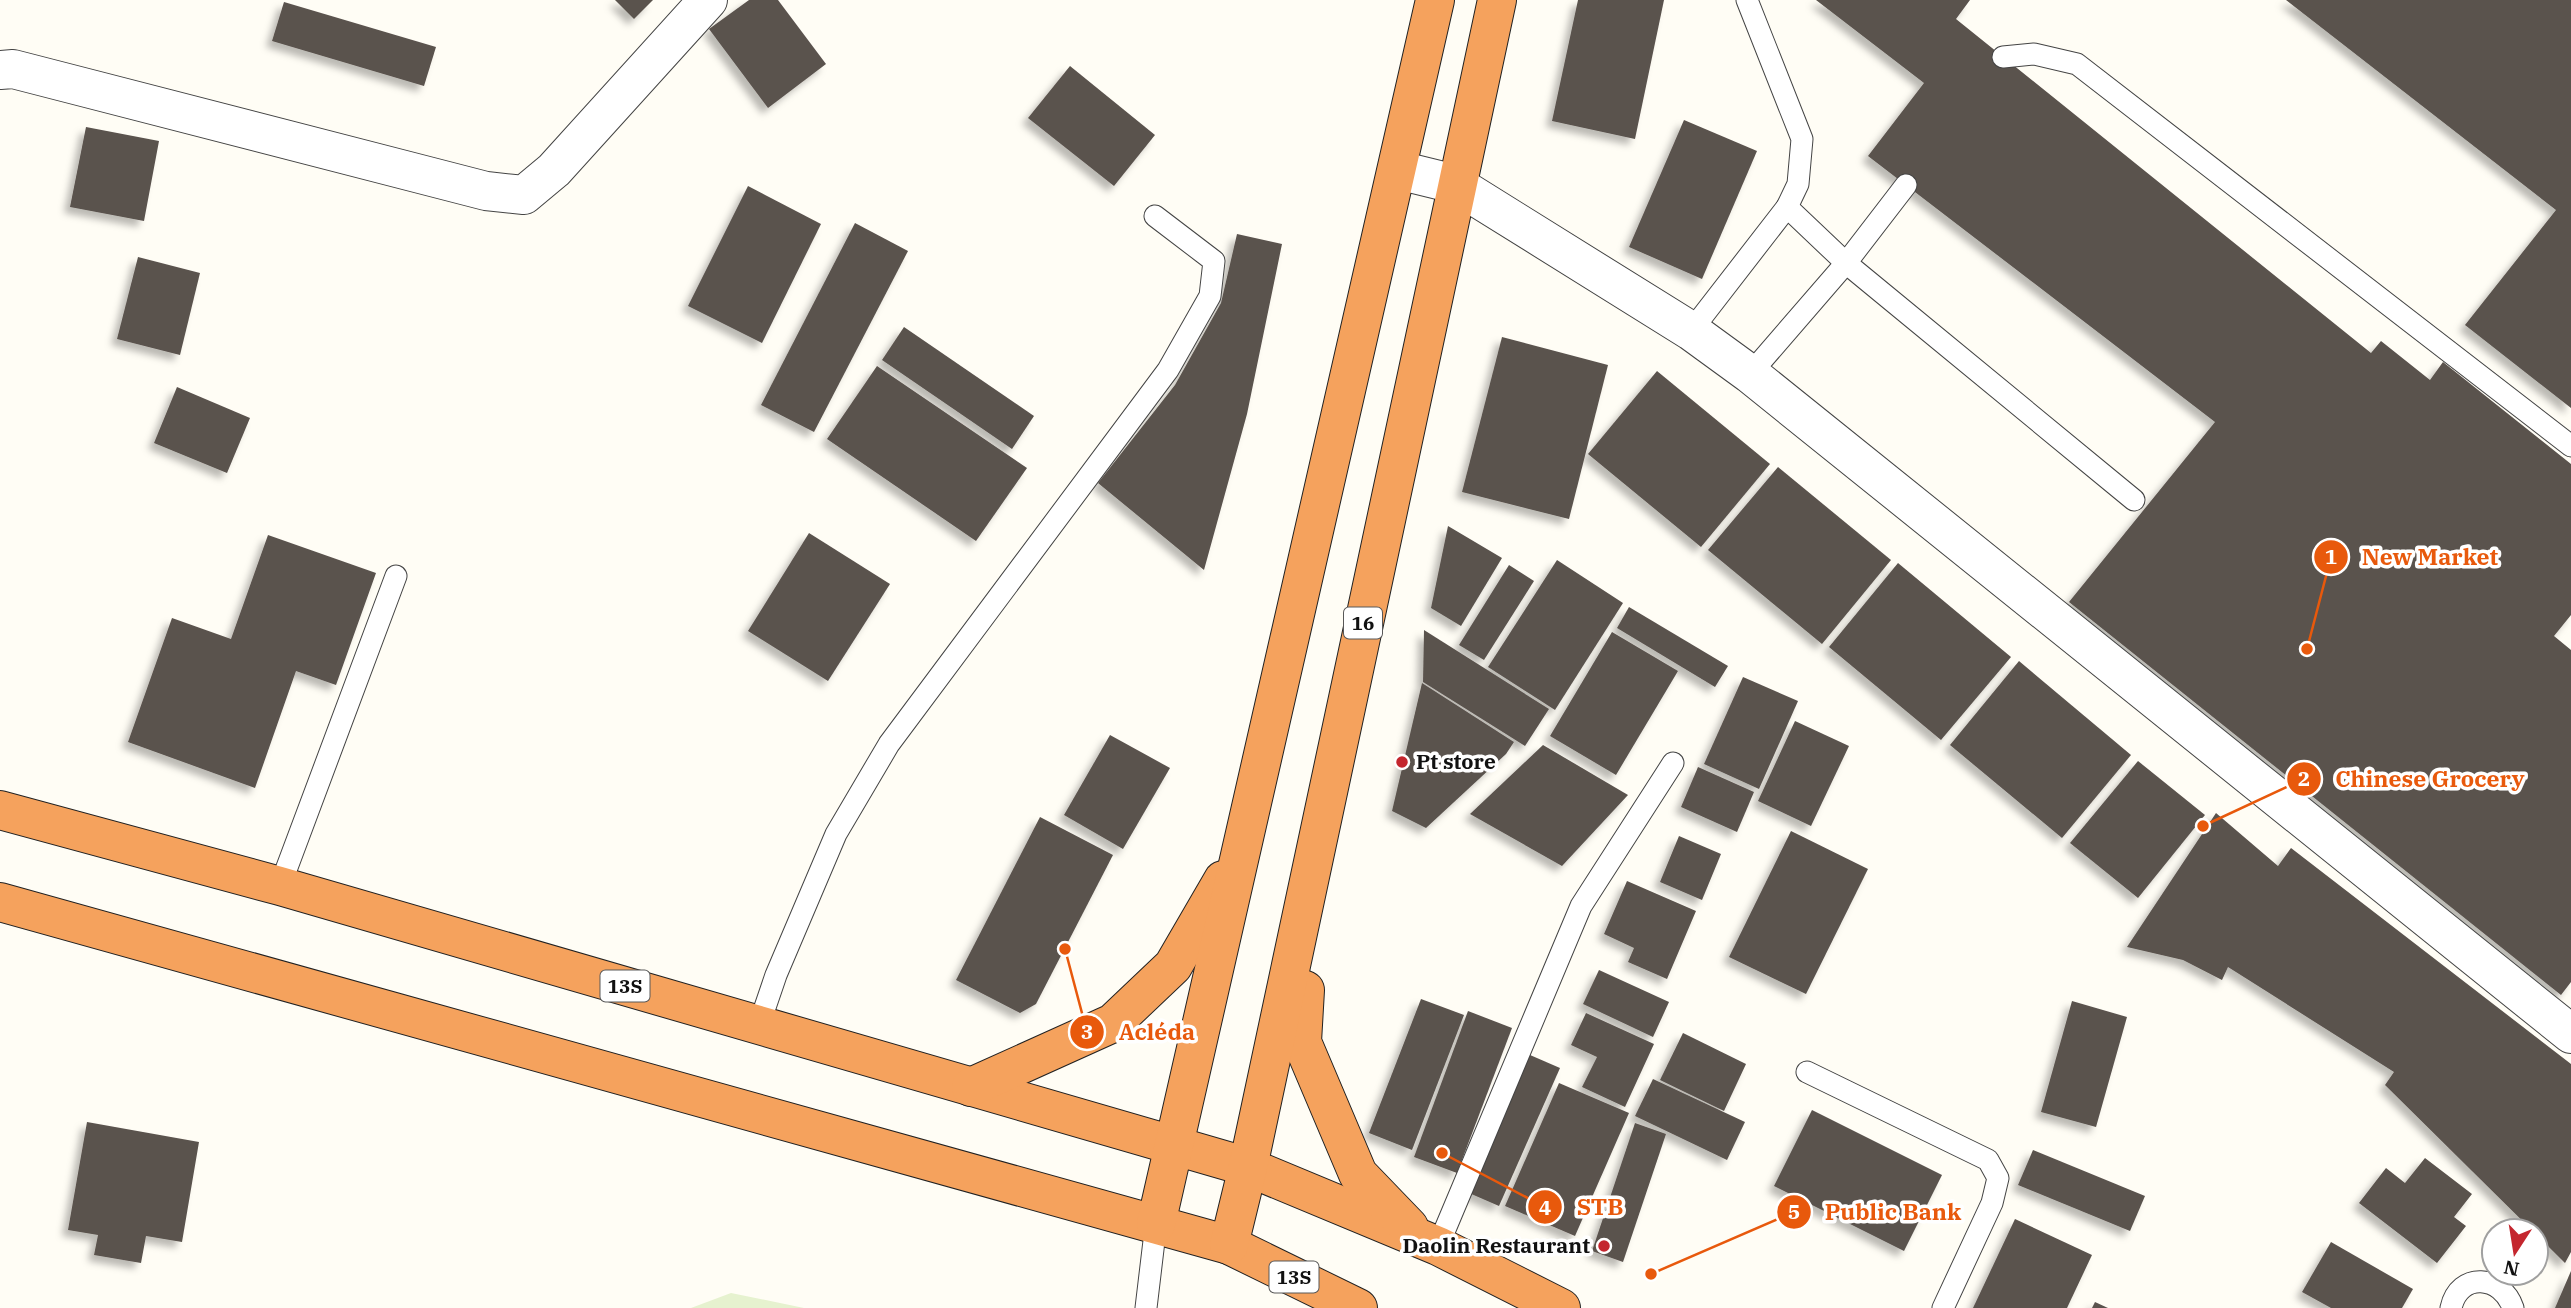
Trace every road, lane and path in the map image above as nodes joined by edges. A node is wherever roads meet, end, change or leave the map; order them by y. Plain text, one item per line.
1 (708, 0) edge
2 (1434, 0) edge
3 (1497, 0) edge
4 (1747, 0) edge
5 (2003, 57) dead end
6 (0, 71) edge
7 (1398, 170) junction
8 (1455, 184) junction
9 (1906, 185) dead end
10 (1787, 207) junction
11 (1155, 216) dead end
12 (1846, 262) junction
13 (1691, 331) junction
14 (1750, 374) junction
15 (2571, 446) edge
16 (2134, 500) dead end
17 (396, 576) dead end
18 (1672, 763) dead end
19 (0, 810) edge
20 (1243, 841) junction
21 (1312, 866) junction
22 (280, 886) junction
23 (0, 902) edge
24 (759, 1025) junction
25 (2571, 1034) edge
26 (1807, 1072) dead end
27 (971, 1087) junction
28 (1174, 1146) junction
29 (1248, 1167) junction
30 (1156, 1224) junction
31 (1429, 1242) junction
32 (1229, 1245) junction
33 (1146, 1308) edge
34 (1358, 1308) edge
35 (1561, 1308) edge
36 (1943, 1308) edge
37 (2451, 1308) edge
38 (2513, 1308) edge

1 - 6 street
2 - 7 highway
3 - 8 highway, 16
4 - 10 lane
5 - 15 lane
7 - 8 street
7 - 20 highway
8 - 13 street
8 - 21 highway, 16
9 - 12 lane
10 - 12 lane
10 - 13 lane
11 - 24 lane
12 - 14 lane
12 - 16 lane
13 - 14 street
14 - 25 street
17 - 22 lane
18 - 31 lane
19 - 22 highway, 13S
20 - 27 highway
20 - 28 highway
21 - 29 highway, 16
21 - 31 highway
22 - 24 highway, 13S
23 - 30 highway, 13S
24 - 27 highway, 13S
26 - 36 lane
27 - 28 highway, 13S
28 - 29 highway, 13S
28 - 30 highway
29 - 31 highway, 13S
29 - 32 highway, 16
30 - 32 highway, 13S
30 - 33 lane
31 - 35 highway, 13S
32 - 34 highway, 13S
37 - 38 lane

